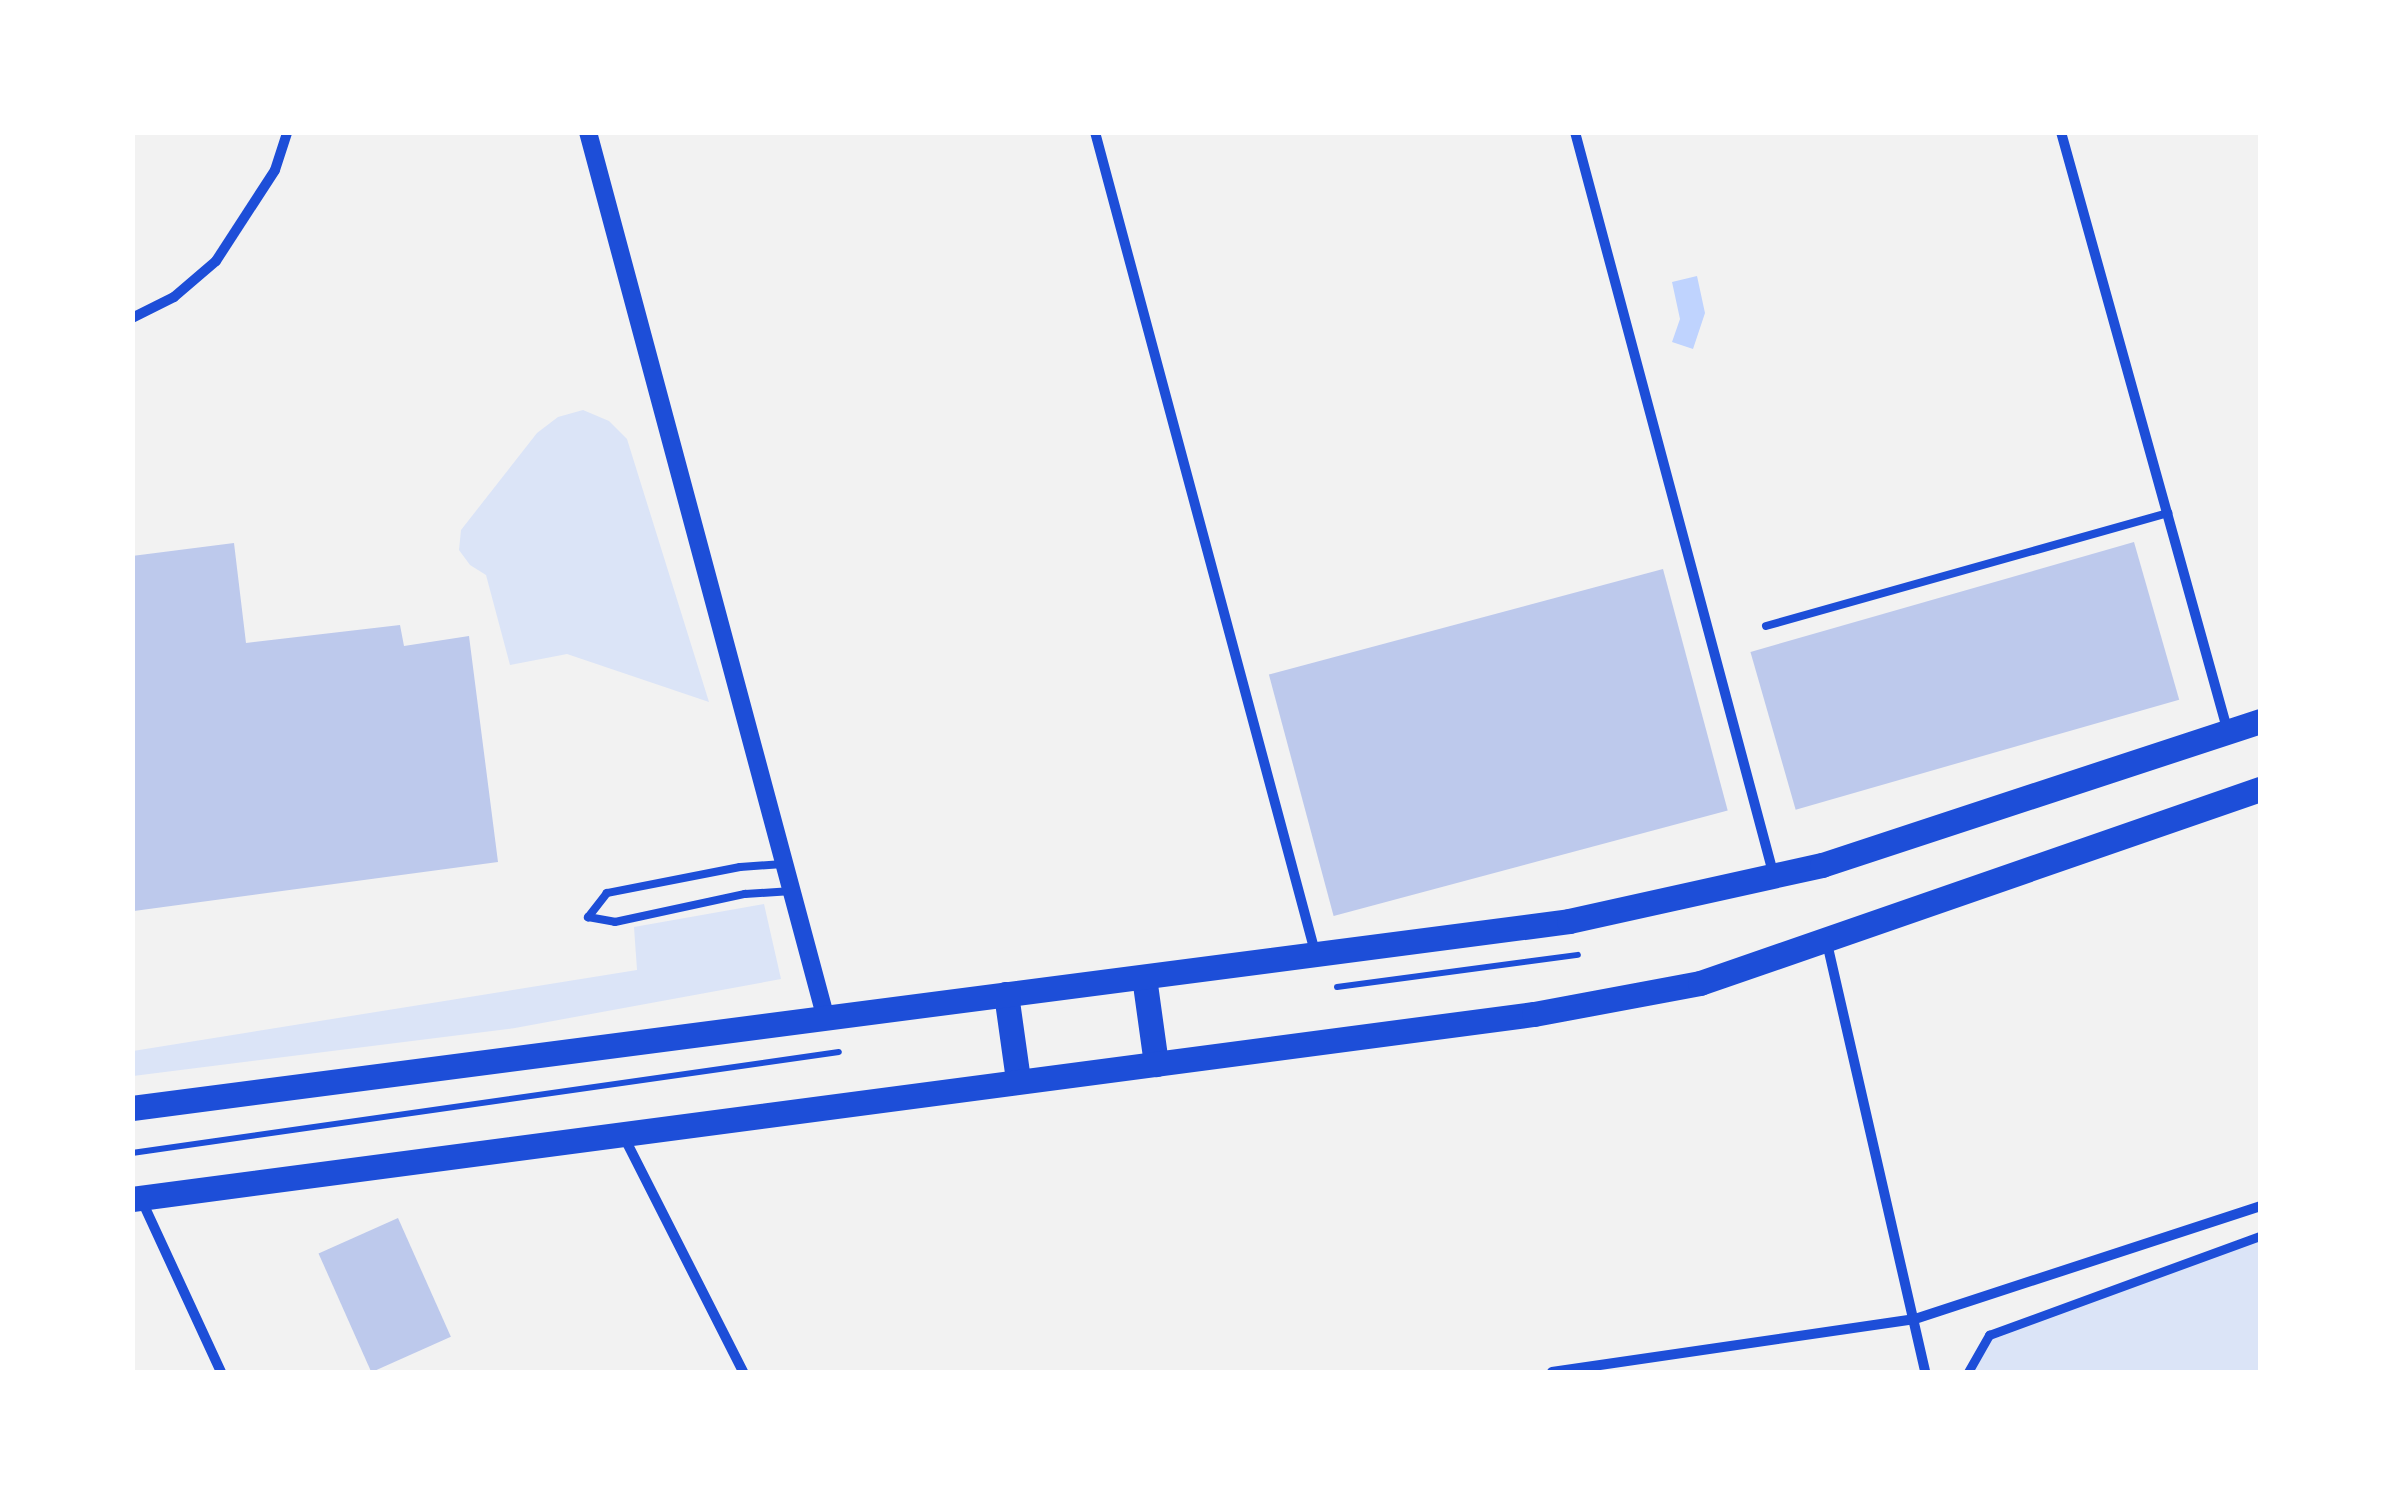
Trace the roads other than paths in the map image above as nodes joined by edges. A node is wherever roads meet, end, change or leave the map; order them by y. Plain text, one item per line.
1 (288, 132) edge
2 (588, 132) edge
3 (1095, 132) edge
4 (1576, 132) edge
5 (2062, 132) edge
6 (132, 318) edge
7 (2168, 513) junction
8 (1766, 626) dead end
9 (2260, 721) edge
10 (2229, 733) junction
11 (2260, 789) edge
12 (787, 864) junction
13 (1774, 877) junction
14 (794, 890) junction
15 (1827, 942) junction
16 (1317, 958) junction
17 (1144, 977) junction
18 (1006, 994) junction
19 (826, 1020) junction
20 (1156, 1064) junction
21 (1018, 1079) junction
22 (132, 1108) edge
23 (622, 1131) junction
24 (136, 1198) edge
25 (2260, 1206) edge
26 (2260, 1236) edge
27 (1915, 1319) junction
28 (221, 1372) edge
29 (743, 1372) edge
30 (1552, 1372) edge
31 (1926, 1372) edge
32 (1968, 1372) edge

1 - 6 street
2 - 12 street
3 - 16 street
4 - 13 street
5 - 7 street
7 - 8 lane
7 - 10 street
9 - 10 main road
10 - 13 main road
11 - 15 main road
12 - 14 street
12 - 14 lane
13 - 16 main road
14 - 19 street
15 - 20 main road
15 - 27 street
16 - 17 main road
17 - 18 main road
17 - 20 main road
18 - 19 main road
18 - 21 main road
19 - 22 main road
20 - 21 main road
21 - 23 main road
23 - 24 main road
23 - 29 street
24 - 28 street
25 - 27 street
26 - 32 street
27 - 30 street
27 - 31 street

